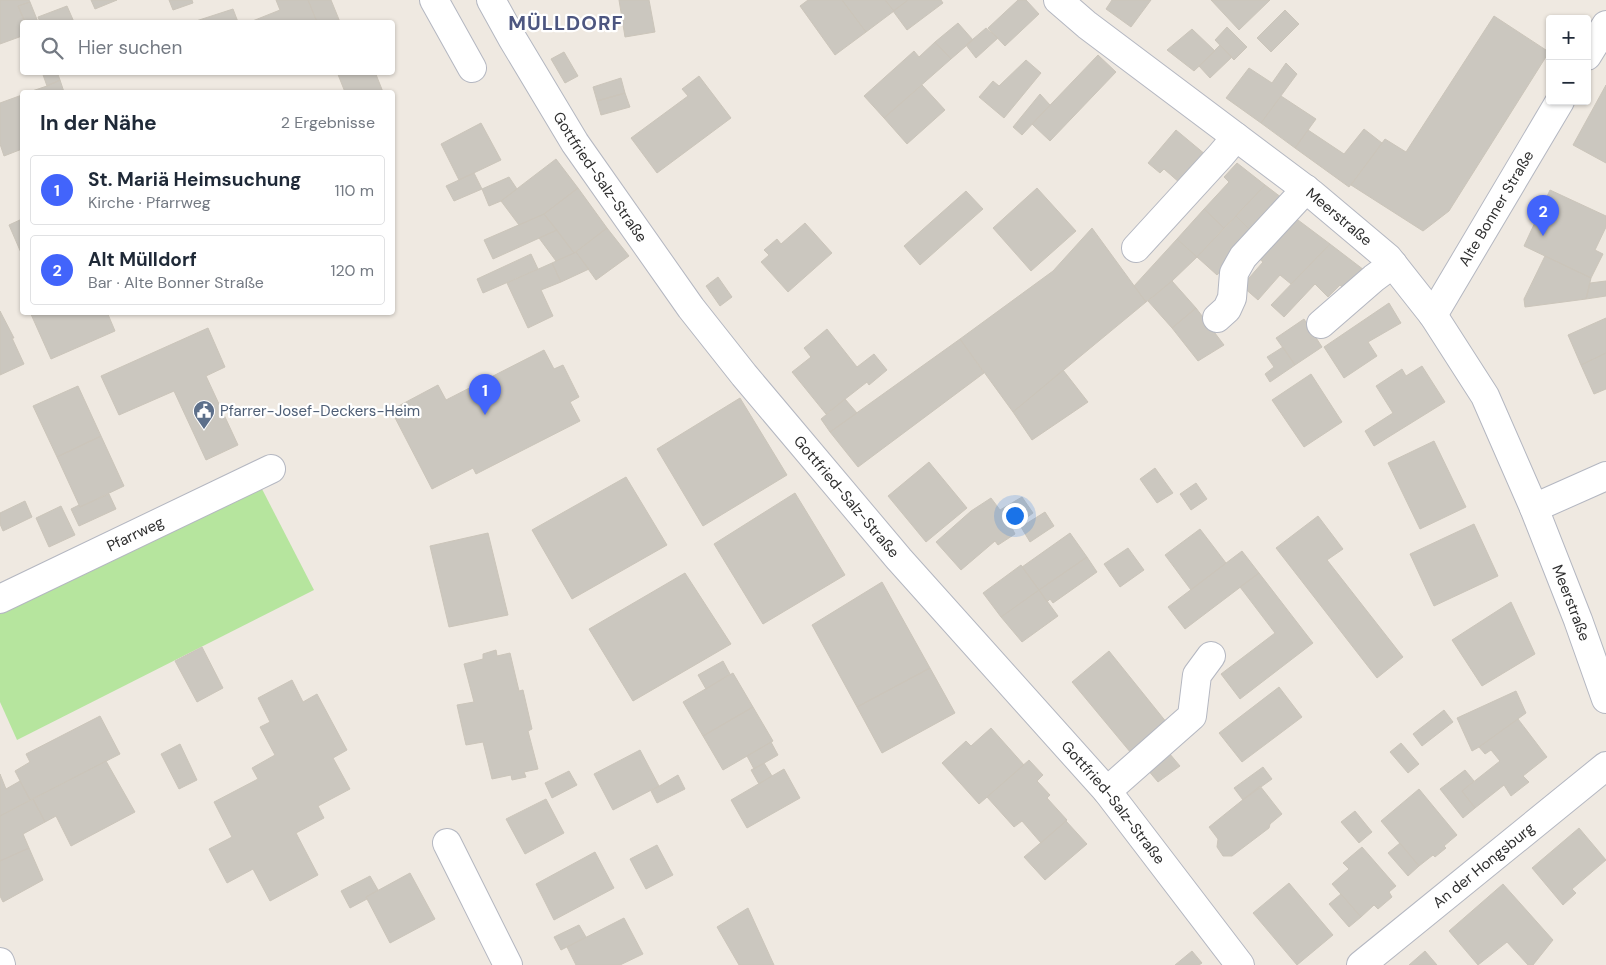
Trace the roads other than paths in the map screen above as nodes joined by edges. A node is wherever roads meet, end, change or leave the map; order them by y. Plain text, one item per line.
1 (434, 0) edge
2 (492, 0) edge
3 (1058, 0) edge
4 (1606, 25) edge
5 (1591, 49) edge
6 (472, 68) dead end
7 (1558, 105) edge
8 (1236, 137) junction
9 (1306, 189) junction
10 (1136, 248) dead end
11 (1393, 264) junction
12 (1433, 315) junction
13 (1217, 318) dead end
14 (1321, 324) dead end
15 (271, 469) dead end
16 (1606, 476) edge
17 (1534, 508) junction
18 (0, 599) edge
19 (1212, 656) dead end
20 (1606, 699) edge
21 (1606, 766) edge
22 (1107, 791) junction
23 (447, 843) dead end
24 (508, 965) edge
25 (1240, 965) edge
26 (1361, 965) edge

1 - 6 street
2 - 22 street, Gottfried-Salz-Straße
3 - 8 street, Meerstraße
4 - 5 street
7 - 12 street, Alte Bonner Straße
8 - 9 street, Meerstraße
8 - 10 street
9 - 11 street, Meerstraße
9 - 13 street
11 - 12 street, Meerstraße
11 - 14 street
12 - 17 street, Meerstraße
15 - 18 street, Pfarrweg
16 - 17 street
17 - 20 street, Meerstraße
19 - 22 street
21 - 26 street, An der Hongsburg
22 - 25 street, Gottfried-Salz-Straße
23 - 24 street

